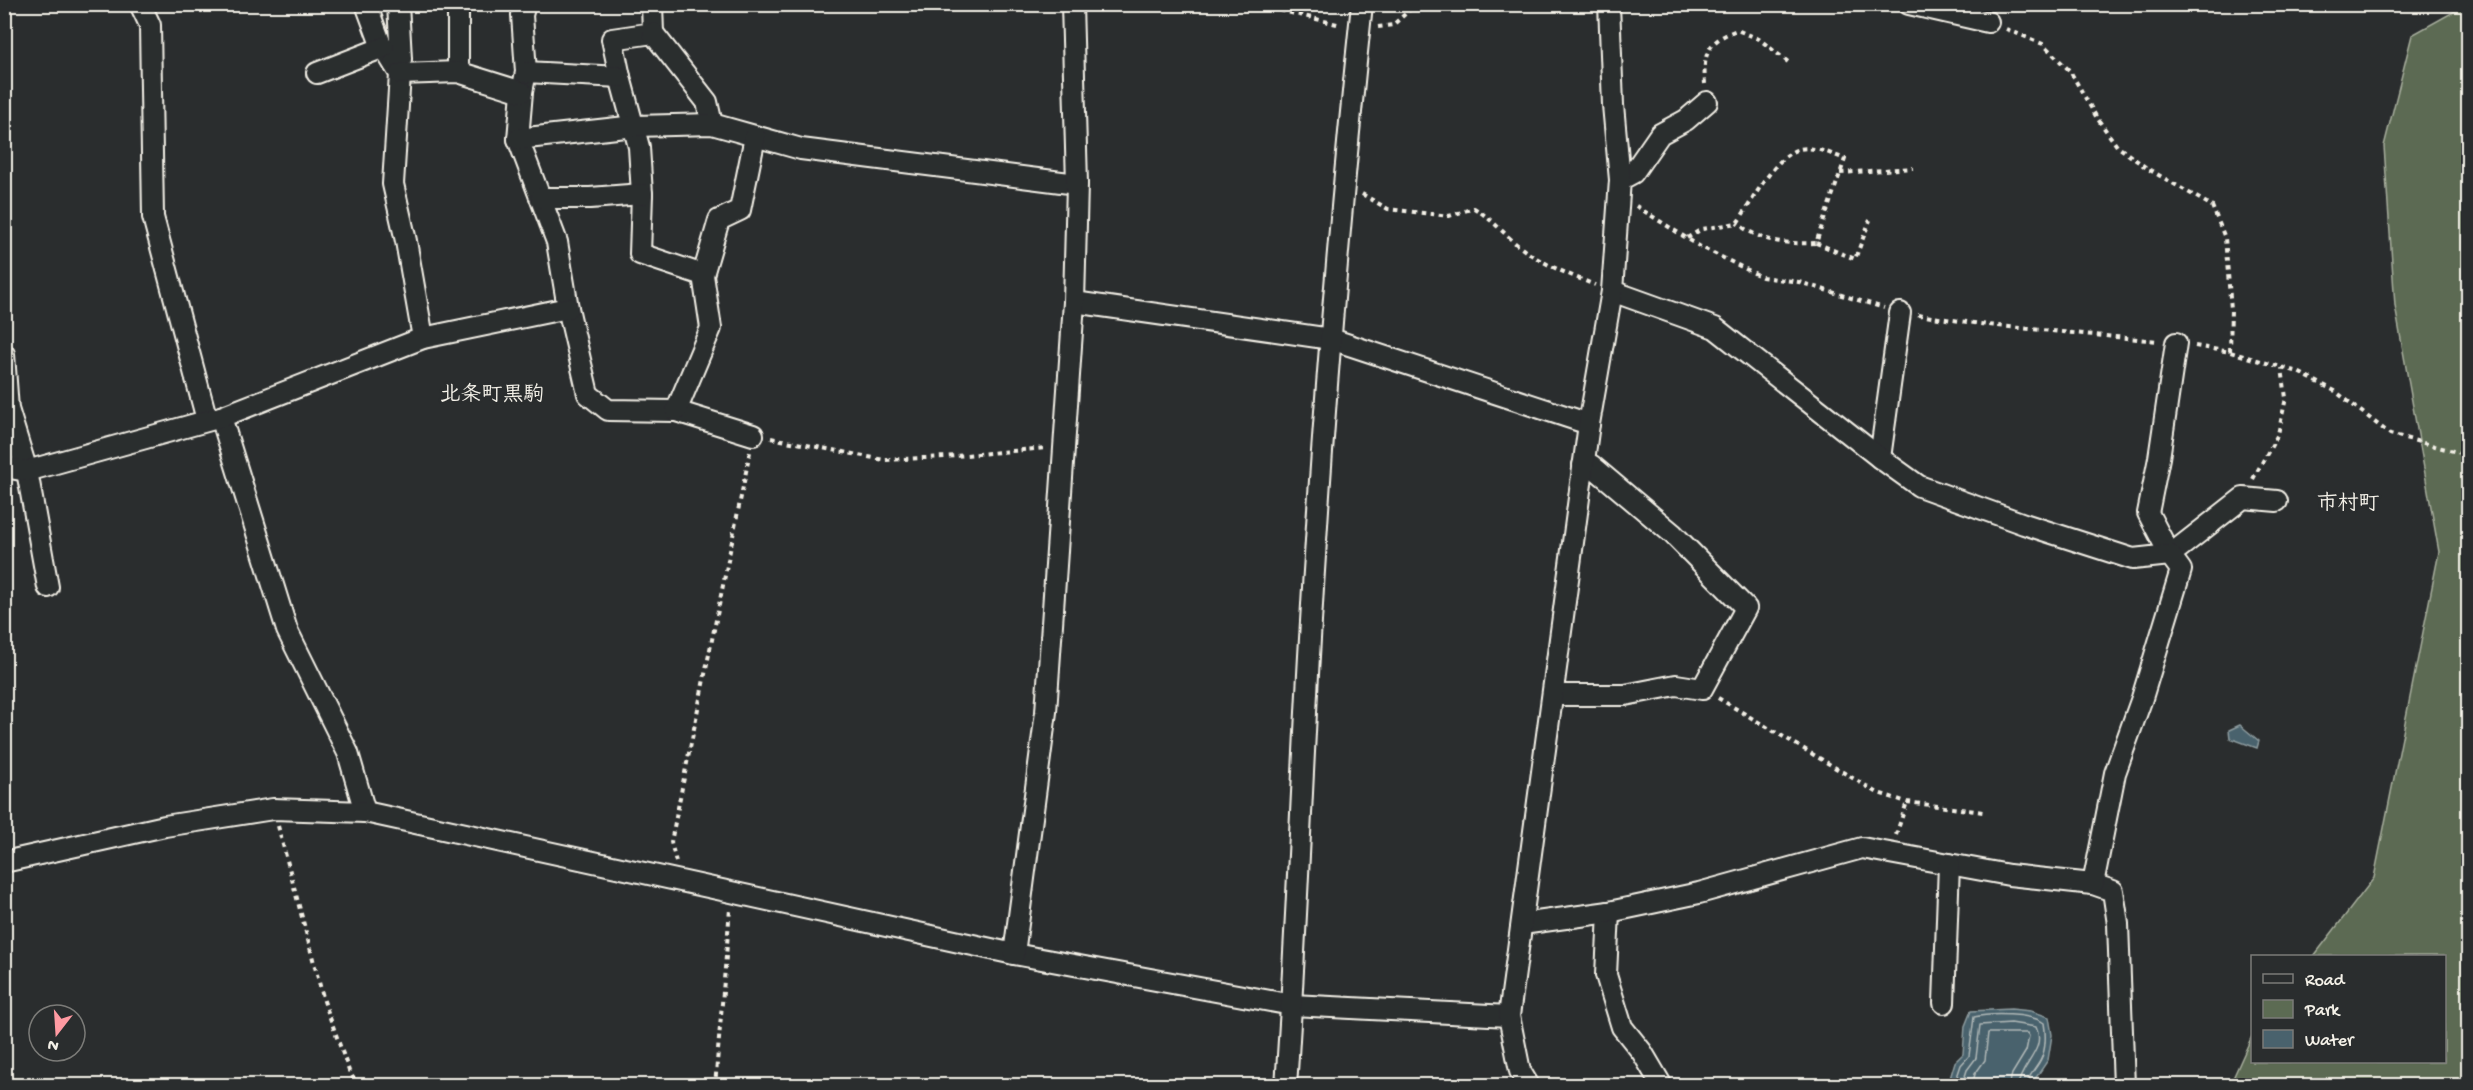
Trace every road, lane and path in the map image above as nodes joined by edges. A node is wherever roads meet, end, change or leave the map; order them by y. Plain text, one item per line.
1 (140, 4) edge
2 (366, 4) edge
3 (398, 4) edge
4 (458, 4) edge
5 (525, 4) edge
6 (652, 4) edge
7 (1072, 4) edge
8 (1254, 4) edge
9 (1362, 4) edge
10 (1416, 4) edge
11 (1609, 4) edge
12 (1909, 4) edge
13 (1988, 22) joint
14 (1360, 29) junction
15 (652, 33) junction
16 (393, 62) junction
17 (1788, 62) dead end
18 (458, 72) junction
19 (526, 72) junction
20 (317, 73) dead end
21 (620, 77) junction
22 (522, 92) junction
23 (1707, 102) joint
24 (712, 124) junction
25 (635, 126) junction
26 (755, 136) junction
27 (518, 139) junction
28 (1913, 168) dead end
29 (1840, 173) junction
30 (1620, 180) junction
31 (1343, 183) junction
32 (1077, 184) junction
33 (642, 194) junction
34 (541, 198) junction
35 (1617, 203) junction
36 (1870, 220) dead end
37 (1737, 223) junction
38 (1687, 238) junction
39 (1816, 243) junction
40 (703, 275) junction
41 (1612, 291) junction
42 (1074, 302) junction
43 (568, 308) junction
44 (1900, 313) junction
45 (423, 338) junction
46 (1331, 339) junction
47 (2176, 343) junction
48 (2230, 352) junction
49 (4, 354) edge
50 (2282, 368) junction
51 (676, 411) junction
52 (214, 419) junction
53 (1589, 424) junction
54 (753, 435) junction
55 (1064, 446) junction
56 (2469, 455) edge
57 (1880, 458) junction
58 (1583, 465) junction
59 (4, 467) edge
60 (27, 471) junction
61 (2242, 498) junction
62 (2277, 501) dead end
63 (2170, 555) junction
64 (48, 587) dead end
65 (1702, 689) junction
66 (1554, 695) junction
67 (1907, 802) junction
68 (273, 809) junction
69 (365, 812) junction
70 (1983, 812) dead end
71 (1891, 853) junction
72 (4, 862) edge
73 (1949, 864) junction
74 (680, 880) junction
75 (2093, 884) junction
76 (731, 893) junction
77 (1609, 912) junction
78 (1522, 924) junction
79 (1014, 954) junction
80 (1944, 1003) dead end
81 (1292, 1005) junction
82 (1509, 1016) junction
83 (358, 1086) edge
84 (715, 1086) edge
85 (1286, 1086) edge
86 (1529, 1086) edge
87 (1662, 1086) edge
88 (2124, 1086) edge

1 - 52 street
2 - 16 street
3 - 16 street
4 - 18 street
5 - 19 street
6 - 15 street
7 - 32 street
8 - 14 path
9 - 14 street
10 - 14 path
11 - 30 street
12 - 13 street
13 - 48 path
14 - 31 street
15 - 21 street
15 - 24 street
16 - 18 street
16 - 20 street
16 - 45 street
17 - 23 path
18 - 22 street
19 - 21 street
19 - 22 street
21 - 25 street
22 - 27 street
23 - 30 street
24 - 25 street
24 - 26 street
25 - 27 street
25 - 33 street
26 - 32 street
26 - 40 street
27 - 34 street
28 - 29 path
29 - 37 path
29 - 39 path
30 - 35 street
31 - 41 path
31 - 46 street
32 - 42 street
33 - 34 street
33 - 40 street
34 - 43 street
35 - 38 path
35 - 41 street
36 - 39 path
37 - 38 path
37 - 39 path
38 - 44 path
40 - 51 street
41 - 53 street
41 - 57 street
42 - 46 street
42 - 55 street
43 - 45 street
43 - 51 street
44 - 47 path
44 - 57 street
45 - 52 street
46 - 53 street
46 - 81 street
47 - 48 path
47 - 63 street
48 - 50 path
49 - 60 street
50 - 56 path
50 - 61 path
51 - 54 street
52 - 60 street
52 - 69 street
53 - 58 street
54 - 55 path
54 - 74 path
55 - 79 street
57 - 63 street
58 - 65 street
58 - 66 street
59 - 60 street
60 - 64 street
61 - 62 street
61 - 63 street
63 - 75 street
65 - 66 street
65 - 67 path
66 - 78 street
67 - 70 path
67 - 71 path
68 - 69 street
68 - 72 street
68 - 83 path
69 - 74 street
71 - 73 street
71 - 77 street
73 - 75 street
73 - 80 street
74 - 76 street
75 - 88 street
76 - 79 street
76 - 84 path
77 - 78 street
77 - 87 street
78 - 82 street
79 - 81 street
81 - 82 street
81 - 85 street
82 - 86 street

